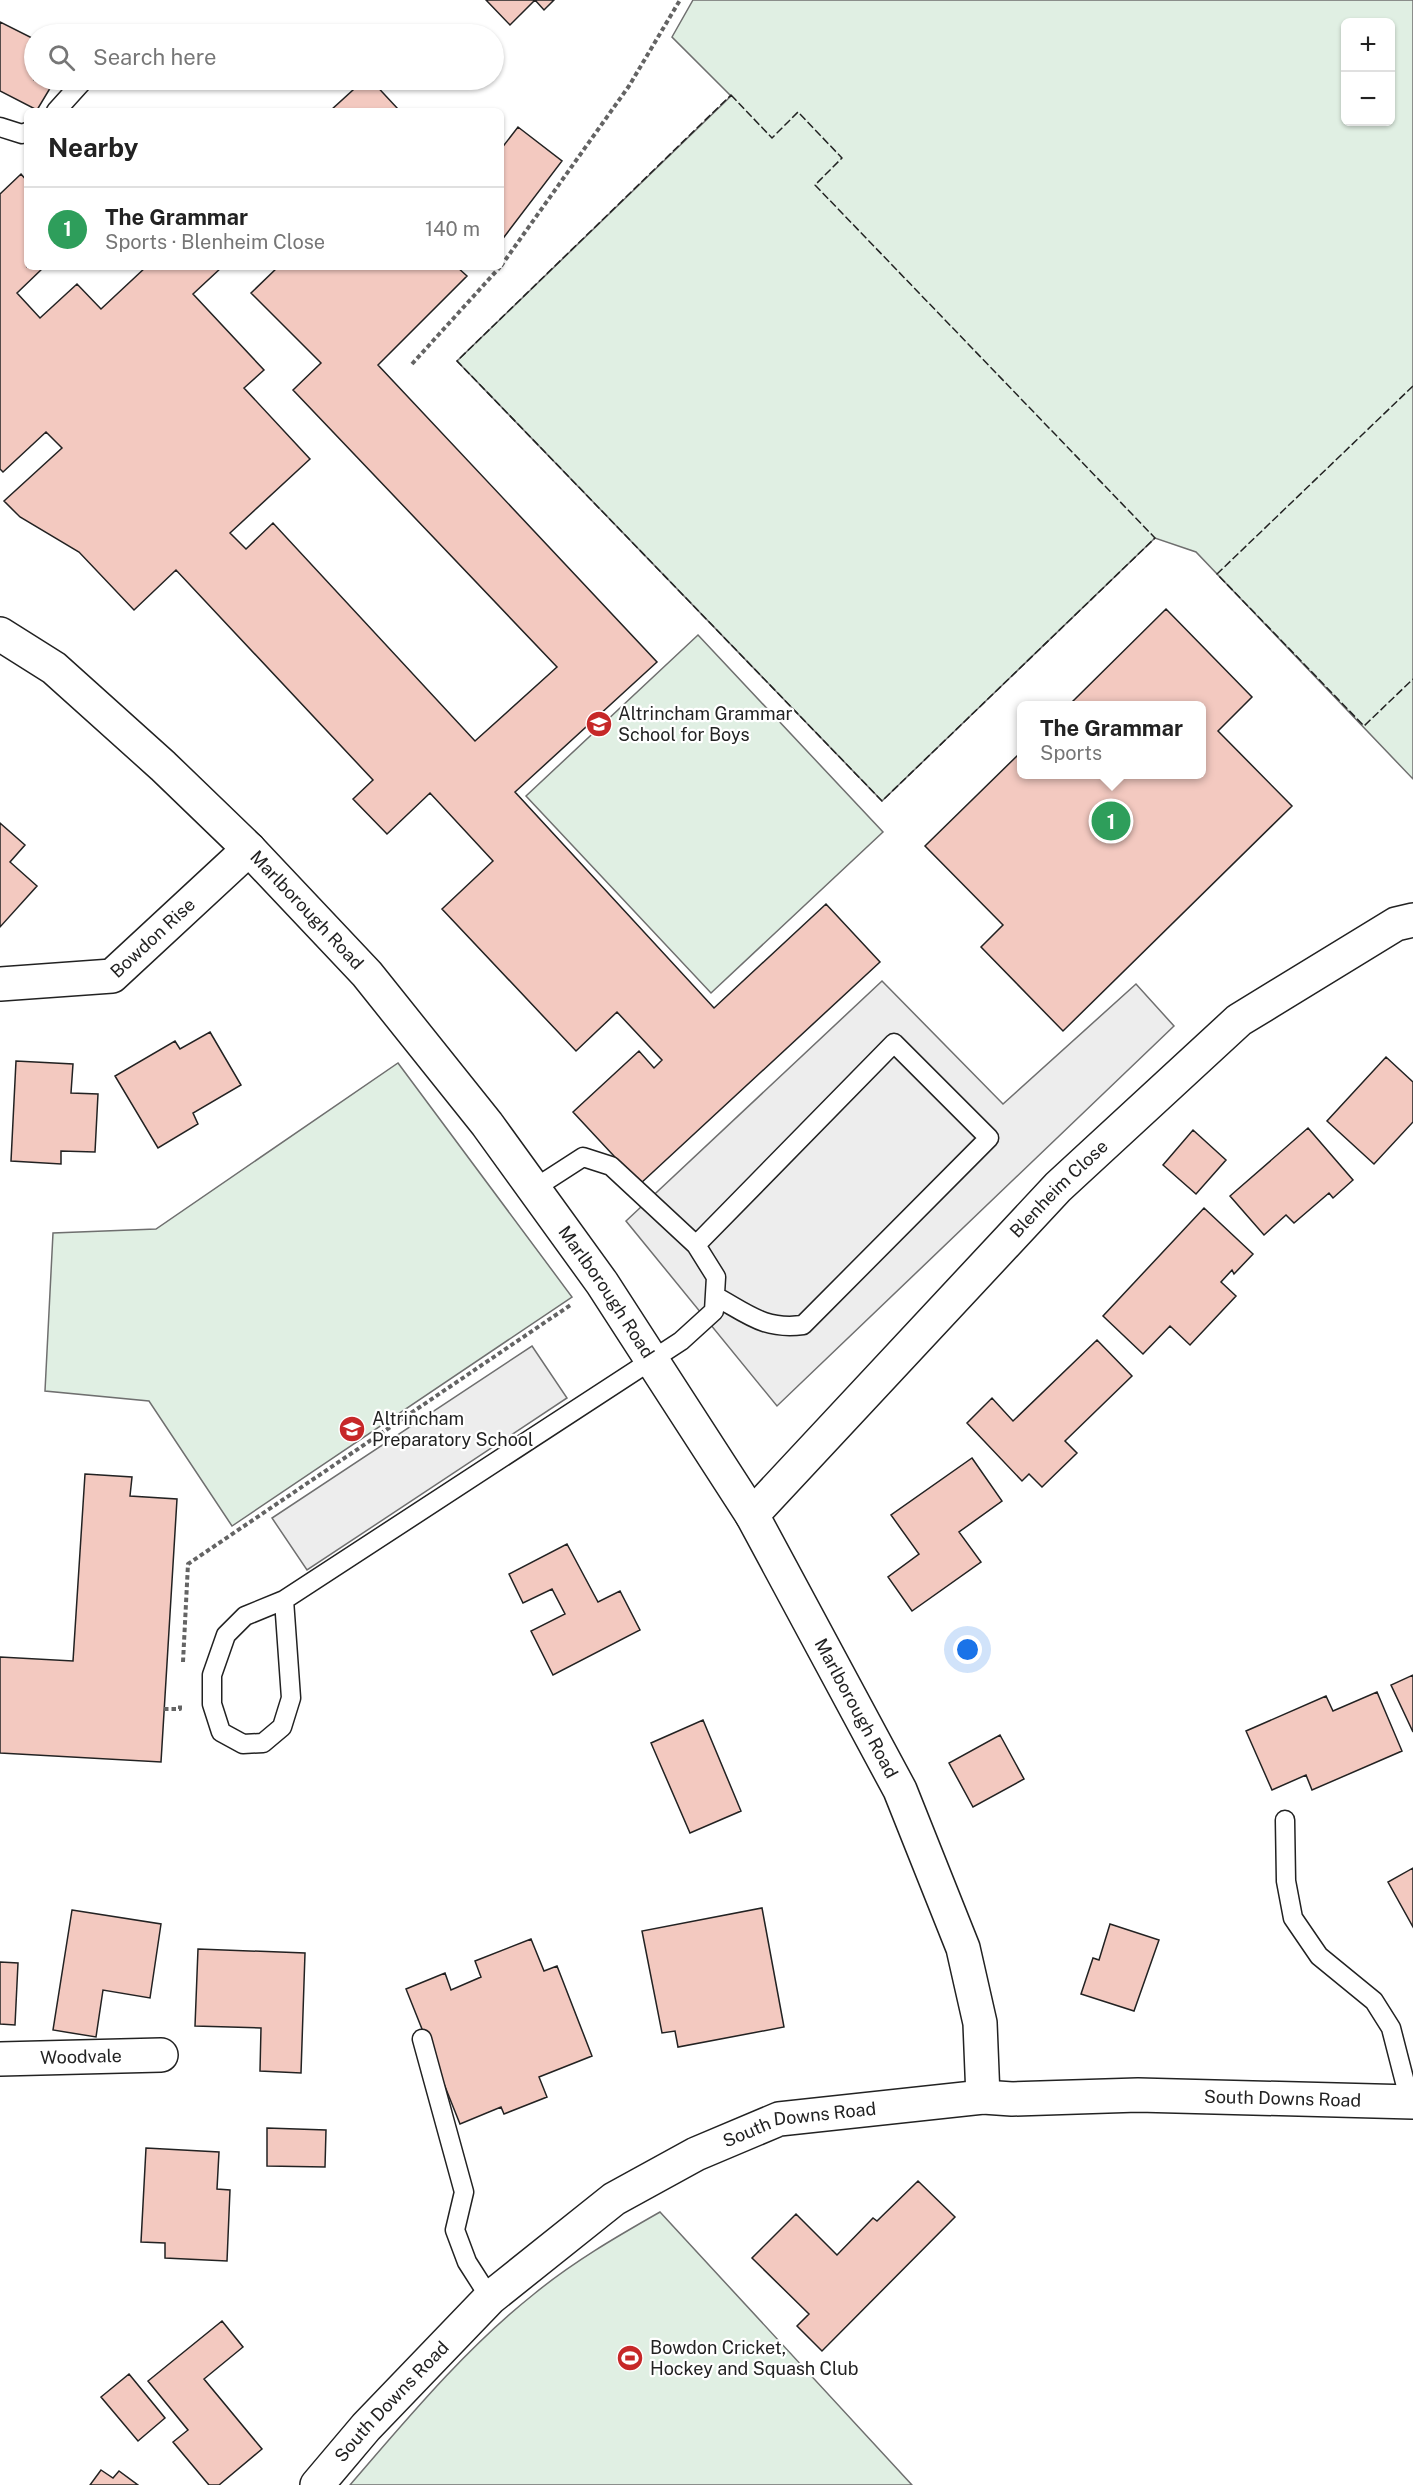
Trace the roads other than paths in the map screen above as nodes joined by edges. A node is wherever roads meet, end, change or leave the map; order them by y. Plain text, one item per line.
1 (75, 90) edge
2 (59, 108) edge
3 (0, 127) edge
4 (24, 133) edge
5 (0, 634) edge
6 (249, 849) junction
7 (1413, 920) edge
8 (0, 984) edge
9 (535, 1188) junction
10 (696, 1245) junction
11 (715, 1296) junction
12 (653, 1359) junction
13 (752, 1515) junction
14 (284, 1600) junction
15 (1286, 1820) dead end
16 (422, 2039) dead end
17 (161, 2055) dead end
18 (0, 2059) edge
19 (983, 2097) junction
20 (1411, 2102) edge
21 (490, 2298) junction
22 (317, 2485) edge

1 - 2 lane
3 - 4 lane
5 - 6 street, Marlborough Road
6 - 8 street, Bowdon Rise
6 - 9 street, Marlborough Road
7 - 13 street, Blenheim Close
9 - 10 lane
9 - 12 street, Marlborough Road
10 - 11 lane
10 - 11 lane
11 - 12 lane
12 - 13 street, Marlborough Road
12 - 14 lane
13 - 19 street, Marlborough Road
14 - 14 lane
15 - 20 lane
16 - 21 lane
17 - 18 street, Woodvale
19 - 20 street, South Downs Road
19 - 21 street, South Downs Road
21 - 22 street, South Downs Road

